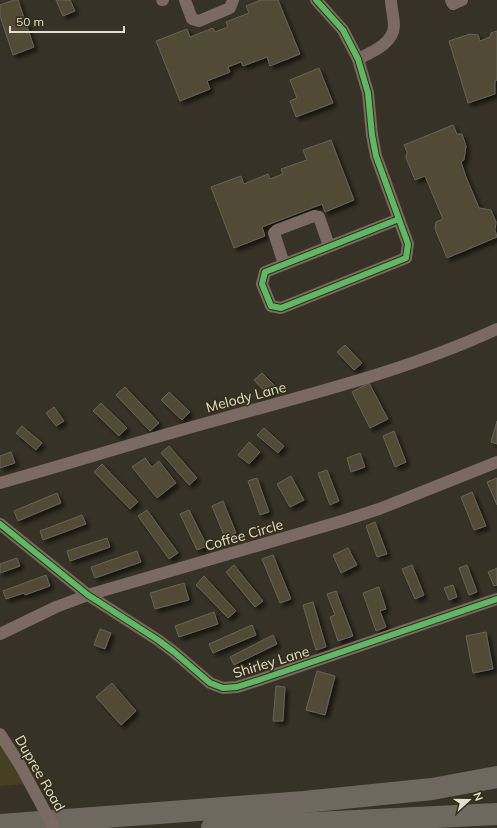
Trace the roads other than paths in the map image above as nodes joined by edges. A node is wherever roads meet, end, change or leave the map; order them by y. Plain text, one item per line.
1 (184, 0) edge
2 (233, 0) edge
3 (316, 0) edge
4 (391, 0) edge
5 (451, 0) edge
6 (462, 0) edge
7 (358, 59) junction
8 (399, 219) junction
9 (329, 246) junction
10 (284, 264) junction
11 (497, 329) edge
12 (497, 462) edge
13 (0, 483) edge
14 (0, 524) edge
15 (88, 595) junction
16 (497, 600) edge
17 (0, 634) edge
18 (0, 734) edge
19 (497, 777) edge
20 (497, 814) edge
21 (0, 825) edge
22 (54, 828) edge
23 (212, 828) edge

1 - 2 street
3 - 7 street
4 - 7 street
5 - 6 street
7 - 8 street
8 - 9 street
8 - 10 street
9 - 10 street
9 - 10 street
11 - 13 street, Melody Lane
12 - 15 street, Coffee Circle
14 - 15 street, Shirley Lane
15 - 16 street, Shirley Lane
15 - 17 street, Coffee Circle
18 - 22 street, Dupree Road, bridge
19 - 21 highway
20 - 23 highway

